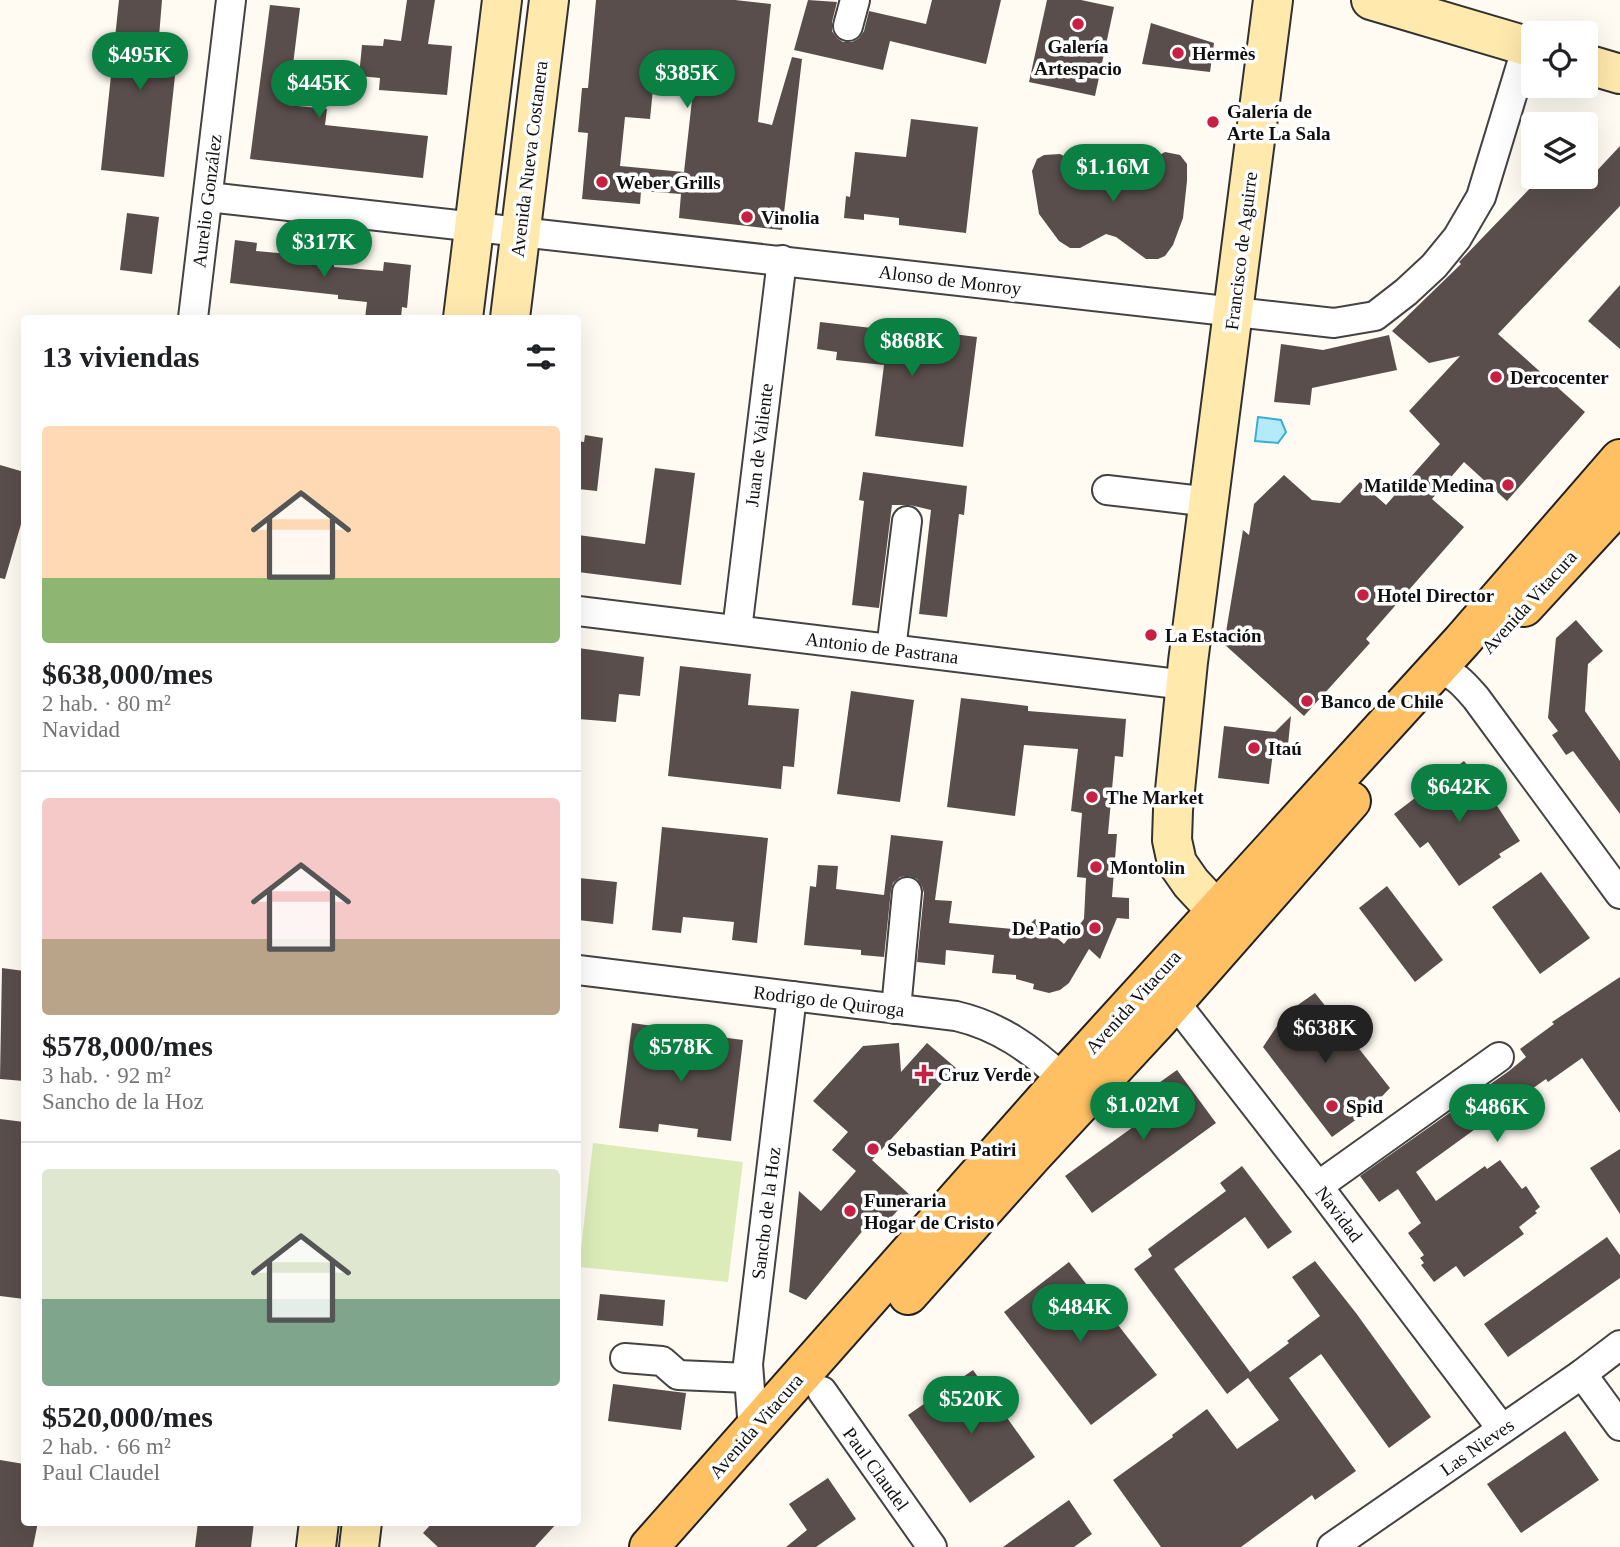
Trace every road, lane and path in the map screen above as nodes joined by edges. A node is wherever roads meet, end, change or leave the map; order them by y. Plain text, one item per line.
1 (231, 0) edge
2 (502, 0) edge
3 (549, 0) edge
4 (1273, 0) edge
5 (1371, 0) edge
6 (1521, 44) edge
7 (1598, 68) edge
8 (1620, 74) edge
9 (1521, 75) edge
10 (208, 197) junction
11 (474, 226) junction
12 (520, 231) junction
13 (782, 260) junction
14 (1234, 314) junction
15 (193, 315) edge
16 (463, 315) edge
17 (510, 315) edge
18 (1620, 459) edge
19 (1107, 490) dead end
20 (1210, 502) junction
21 (1620, 503) edge
22 (907, 521) dead end
23 (581, 611) edge
24 (737, 630) junction
25 (891, 649) junction
26 (1447, 674) junction
27 (1186, 685) junction
28 (908, 892) dead end
29 (1620, 894) edge
30 (1216, 909) junction
31 (1176, 955) junction
32 (581, 970) edge
33 (792, 996) junction
34 (1174, 1002) junction
35 (896, 1009) junction
36 (1499, 1057) dead end
37 (1063, 1079) junction
38 (1318, 1186) junction
39 (1620, 1345) edge
40 (625, 1359) dead end
41 (1582, 1374) junction
42 (748, 1378) junction
43 (821, 1391) junction
44 (1620, 1426) edge
45 (1502, 1429) junction
46 (753, 1430) junction
47 (319, 1526) edge
48 (362, 1526) edge
49 (316, 1547) edge
50 (359, 1547) edge
51 (649, 1547) edge
52 (682, 1547) edge
53 (932, 1547) edge
54 (1332, 1547) edge

1 - 10 street, Aurelio González
2 - 11 street
3 - 12 street, Avenida Nueva Costanera
4 - 14 street, Francisco de Aguirre
5 - 6 street
7 - 8 street
9 - 14 street, Alonso de Monroy
10 - 11 street, Alonso de Monroy
10 - 15 street, Aurelio González
11 - 12 street, Alonso de Monroy
11 - 16 street
12 - 13 street, Alonso de Monroy
12 - 17 street, Avenida Nueva Costanera
13 - 14 street, Alonso de Monroy
13 - 24 street, Juan de Valiente
14 - 20 street, Francisco de Aguirre
18 - 26 main road, Avenida Vitacura
19 - 20 street
20 - 27 street, Francisco de Aguirre
21 - 26 main road, Avenida Vitacura
22 - 25 street
23 - 24 street, Antonio de Pastrana
24 - 25 street, Antonio de Pastrana
25 - 27 street, Antonio de Pastrana
26 - 29 street
26 - 30 main road, Avenida Vitacura
26 - 34 main road, Avenida Vitacura
27 - 30 street, Francisco de Aguirre
28 - 35 street
30 - 31 main road, Avenida Vitacura
31 - 34 main road
31 - 37 main road, Avenida Vitacura
32 - 33 street, Rodrigo de Quiroga
33 - 35 street, Rodrigo de Quiroga
33 - 42 street, Sancho de la Hoz
34 - 38 street, Navidad
34 - 43 main road, Avenida Vitacura
35 - 37 street, Rodrigo de Quiroga
36 - 38 street
37 - 46 main road, Avenida Vitacura
38 - 45 street, Navidad
39 - 41 street, Las Nieves
40 - 42 street
41 - 44 street
41 - 45 street, Las Nieves
42 - 46 street, Sancho de la Hoz
43 - 52 main road, Avenida Vitacura
43 - 53 street, Paul Claudel
45 - 54 street, Las Nieves
46 - 51 main road, Avenida Vitacura
47 - 49 street
48 - 50 street

